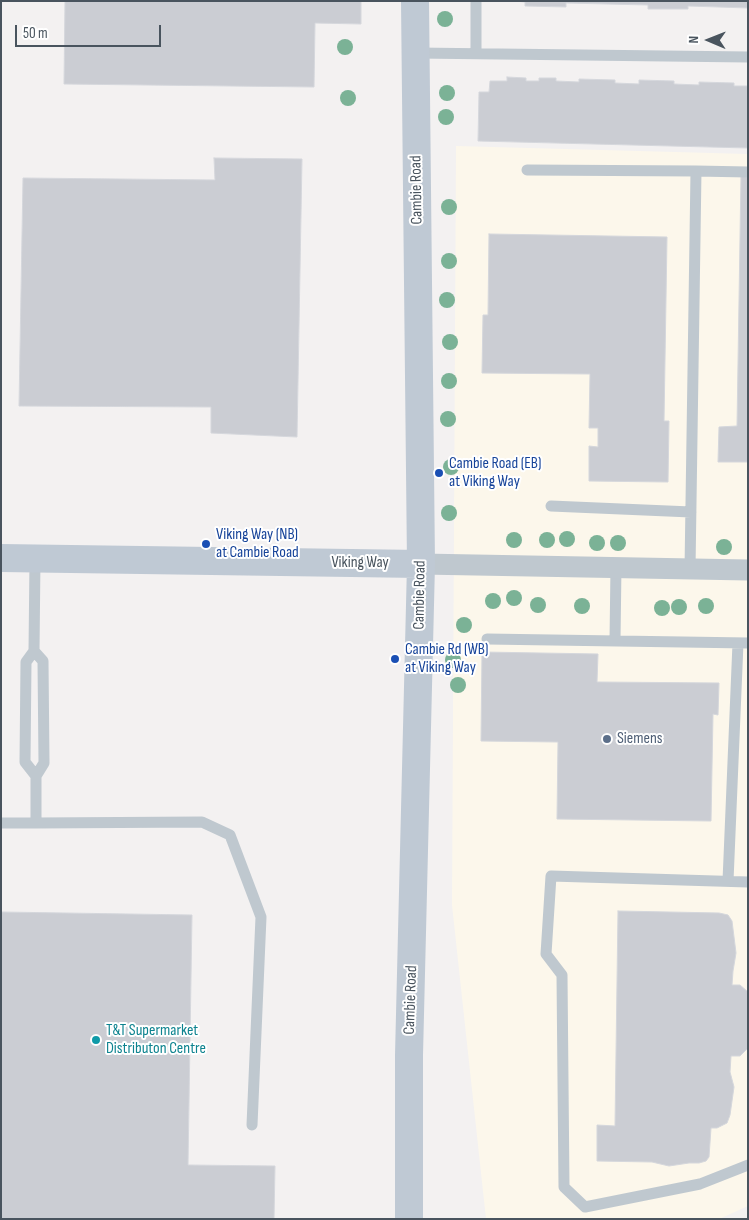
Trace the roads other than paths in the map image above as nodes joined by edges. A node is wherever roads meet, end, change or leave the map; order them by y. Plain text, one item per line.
1 (415, 1) edge
2 (476, 1) edge
3 (416, 53) junction
4 (476, 53) junction
5 (748, 57) edge
6 (527, 170) dead end
7 (696, 171) junction
8 (748, 172) edge
9 (551, 506) dead end
10 (691, 512) junction
11 (1, 558) edge
12 (35, 559) junction
13 (421, 564) junction
14 (616, 567) junction
15 (690, 569) junction
16 (748, 570) edge
17 (487, 639) dead end
18 (615, 640) junction
19 (743, 643) edge
20 (34, 651) junction
21 (36, 776) junction
22 (1, 823) edge
23 (36, 823) junction
24 (728, 881) junction
25 (748, 882) edge
26 (252, 1125) dead end
27 (748, 1165) edge
28 (409, 1219) edge

1 - 3 main road, Cambie Road
2 - 4 lane
3 - 4 lane
3 - 13 main road, Cambie Road
4 - 5 lane
6 - 7 lane
7 - 8 lane
7 - 10 lane
9 - 10 lane
10 - 15 lane
11 - 12 main road, Viking Way
12 - 13 main road, Viking Way
12 - 20 lane
13 - 14 street, Viking Way
13 - 28 main road, Cambie Road
14 - 15 street, Viking Way
14 - 18 lane
15 - 16 street, Viking Way
17 - 18 lane
18 - 19 lane
19 - 24 lane
20 - 21 lane
20 - 21 lane
21 - 23 lane
22 - 23 lane
23 - 26 lane
24 - 25 lane
24 - 27 lane

